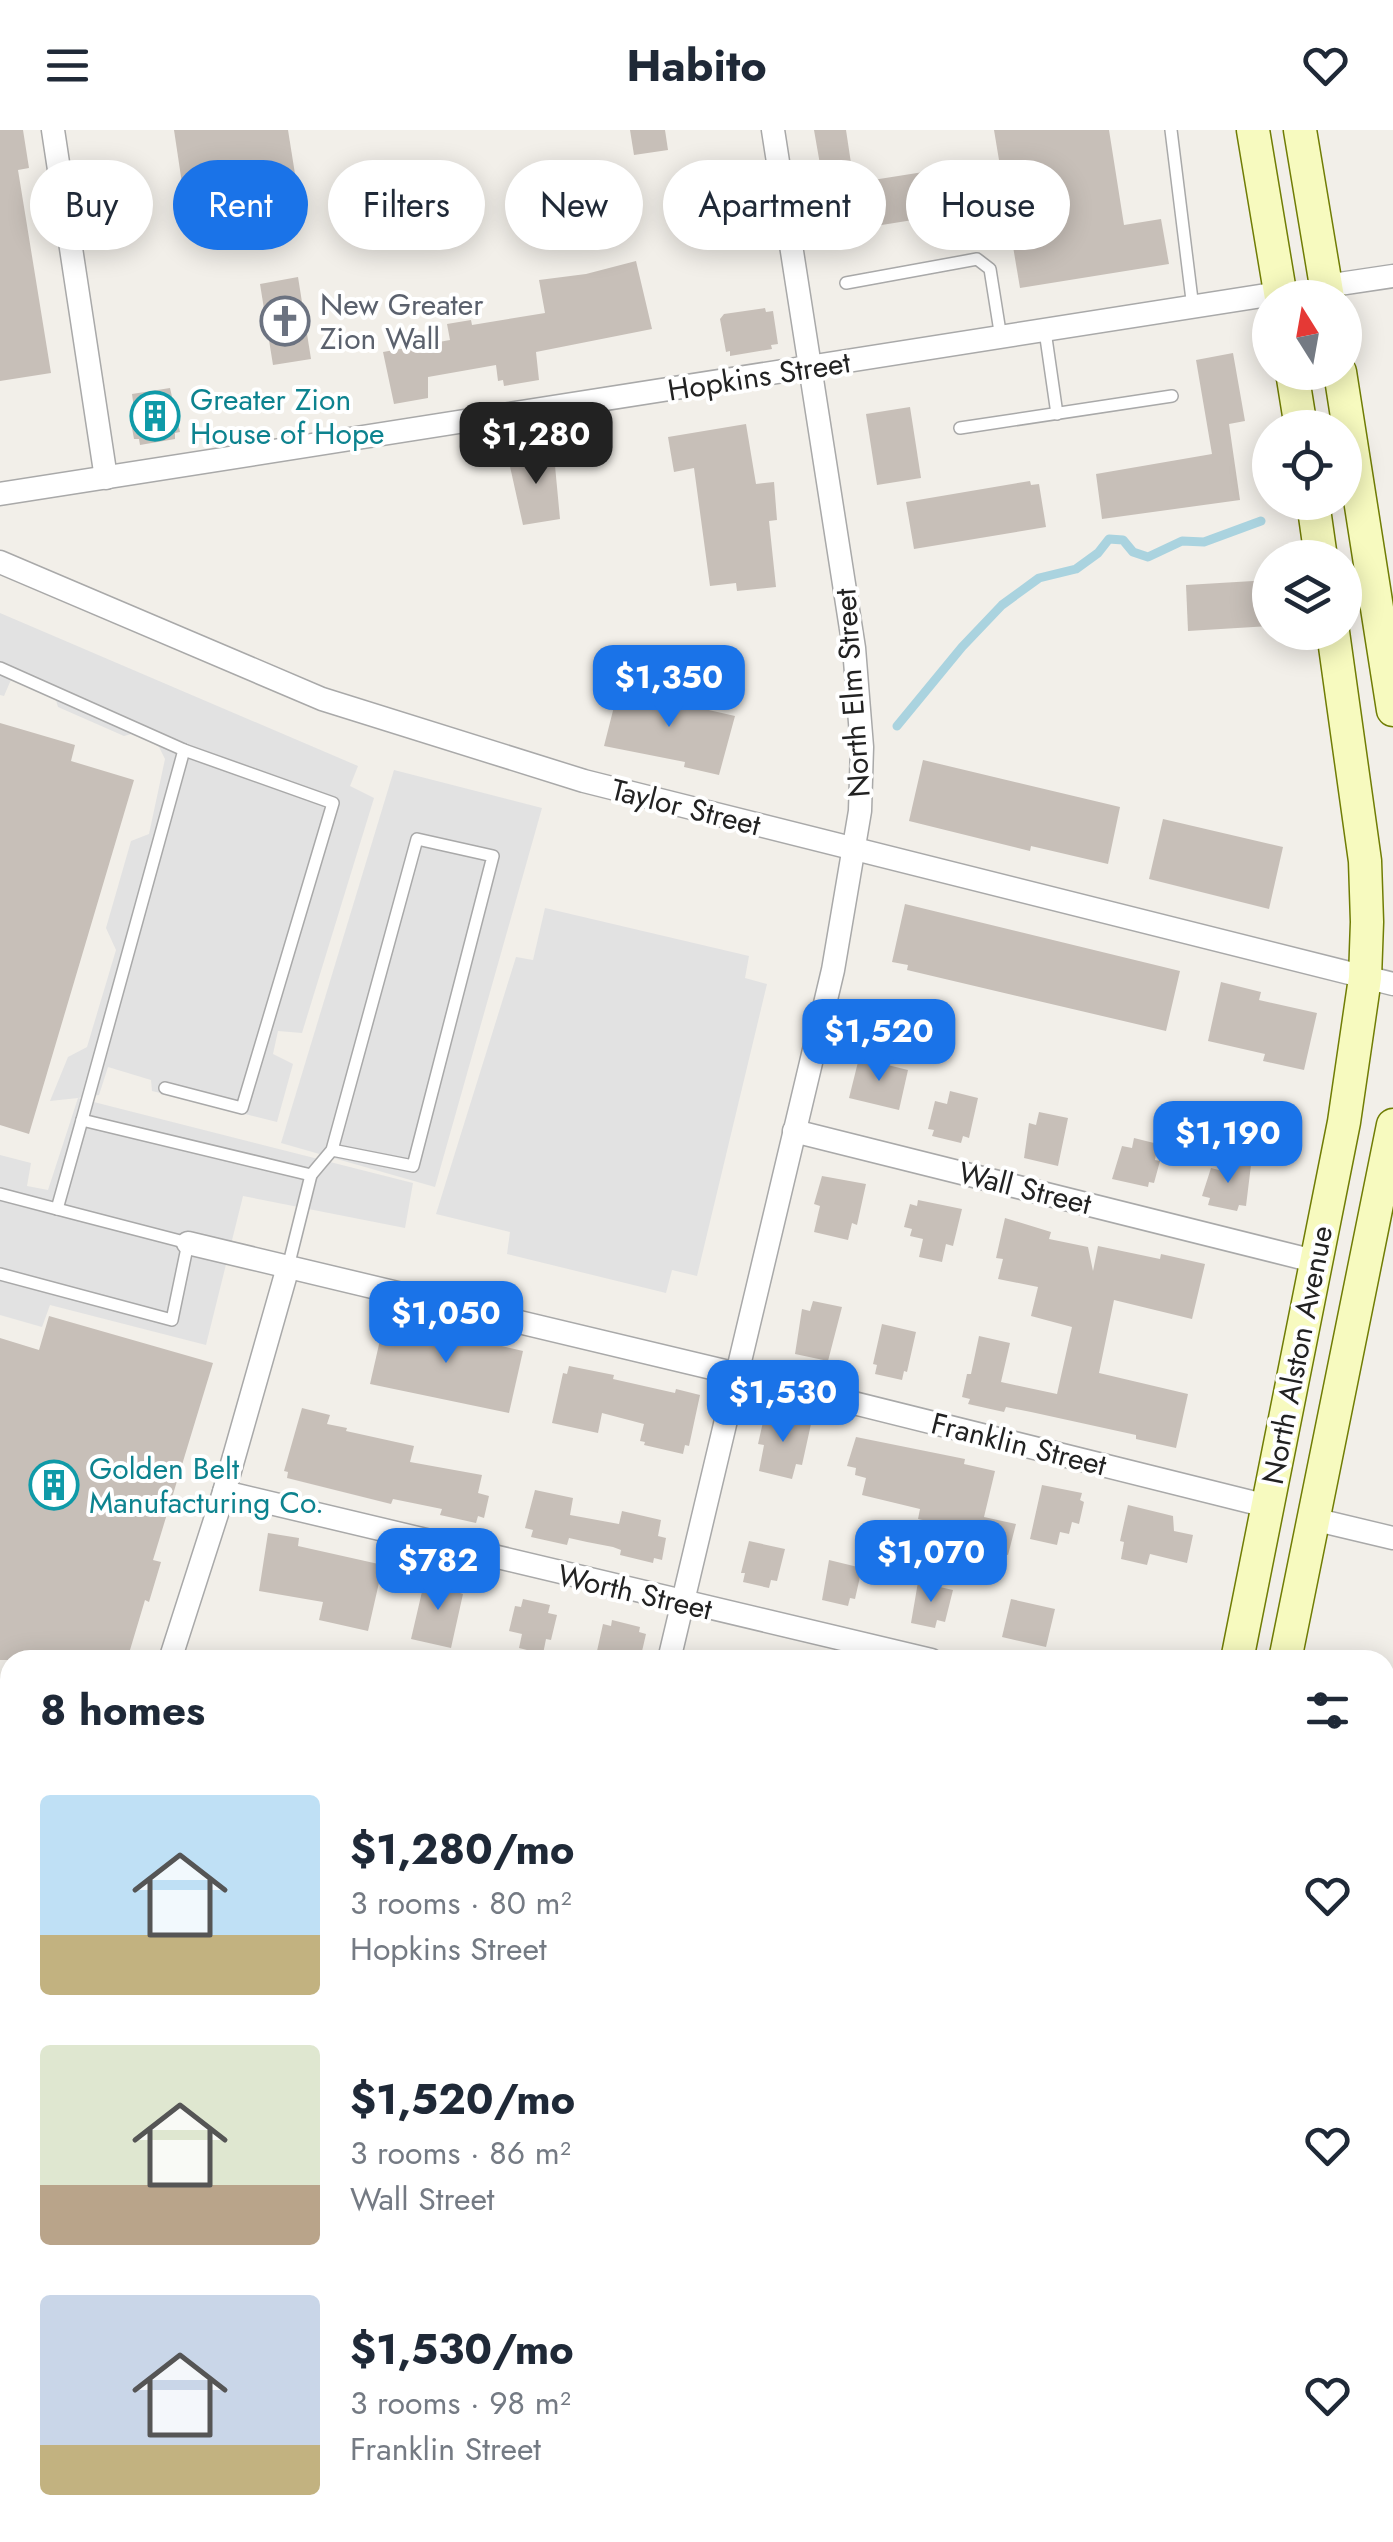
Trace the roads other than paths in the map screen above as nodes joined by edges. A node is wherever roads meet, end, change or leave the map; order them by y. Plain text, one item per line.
1 (53, 130) edge
2 (773, 130) edge
3 (1171, 130) edge
4 (1253, 130) edge
5 (1300, 130) edge
6 (1393, 276) edge
7 (1277, 280) edge
8 (1325, 280) edge
9 (846, 283) dead end
10 (1362, 284) edge
11 (1252, 300) edge
12 (1193, 308) junction
13 (1046, 331) junction
14 (1002, 338) junction
15 (810, 368) junction
16 (1343, 390) edge
17 (1172, 396) dead end
18 (1056, 414) junction
19 (960, 428) dead end
20 (106, 478) junction
21 (0, 494) edge
22 (0, 562) edge
23 (1336, 650) edge
24 (0, 668) edge
25 (1393, 710) edge
26 (184, 750) junction
27 (854, 850) junction
28 (1379, 981) edge
29 (165, 1088) dead end
30 (82, 1120) junction
31 (1393, 1125) edge
32 (794, 1130) junction
33 (332, 1150) junction
34 (311, 1175) junction
35 (0, 1194) edge
36 (56, 1209) junction
37 (188, 1243) junction
38 (1314, 1261) junction
39 (288, 1267) junction
40 (0, 1274) edge
41 (737, 1374) junction
42 (224, 1492) junction
43 (1267, 1506) junction
44 (1313, 1519) junction
45 (1393, 1538) edge
46 (682, 1603) junction
47 (173, 1650) edge
48 (671, 1650) edge
49 (886, 1650) edge
50 (1238, 1650) edge
51 (1286, 1650) edge

1 - 20 street
2 - 15 street, North Elm Street
3 - 12 lane
4 - 7 main road
5 - 8 main road
6 - 10 street
9 - 14 lane
11 - 12 street, Hopkins Street
12 - 13 street, Hopkins Street
13 - 14 street, Hopkins Street
13 - 18 lane
14 - 15 street, Hopkins Street
15 - 20 street, Hopkins Street
15 - 27 street, North Elm Street
16 - 25 main road
17 - 18 lane
18 - 19 lane
20 - 21 street, Hopkins Street
22 - 27 street, Taylor Street
23 - 28 main road, North Alston Avenue
24 - 26 lane
26 - 29 lane
26 - 30 lane
27 - 28 street, Taylor Street
27 - 32 street, North Elm Street
28 - 38 main road, North Alston Avenue
30 - 34 lane
30 - 36 lane
31 - 44 main road, North Alston Avenue
32 - 38 street, Wall Street
32 - 41 street, North Elm Street
33 - 33 lane
33 - 34 lane
34 - 39 lane
35 - 36 lane
36 - 37 lane
37 - 39 street, Franklin Street
37 - 40 lane
38 - 43 main road, North Alston Avenue
39 - 41 street, Franklin Street
39 - 42 street
41 - 43 street, Franklin Street
41 - 46 street, North Elm Street
42 - 46 street, Worth Street
42 - 47 street
43 - 50 main road, North Alston Avenue
44 - 45 street
44 - 51 main road, North Alston Avenue
46 - 48 street, North Elm Street
46 - 49 street, Worth Street

